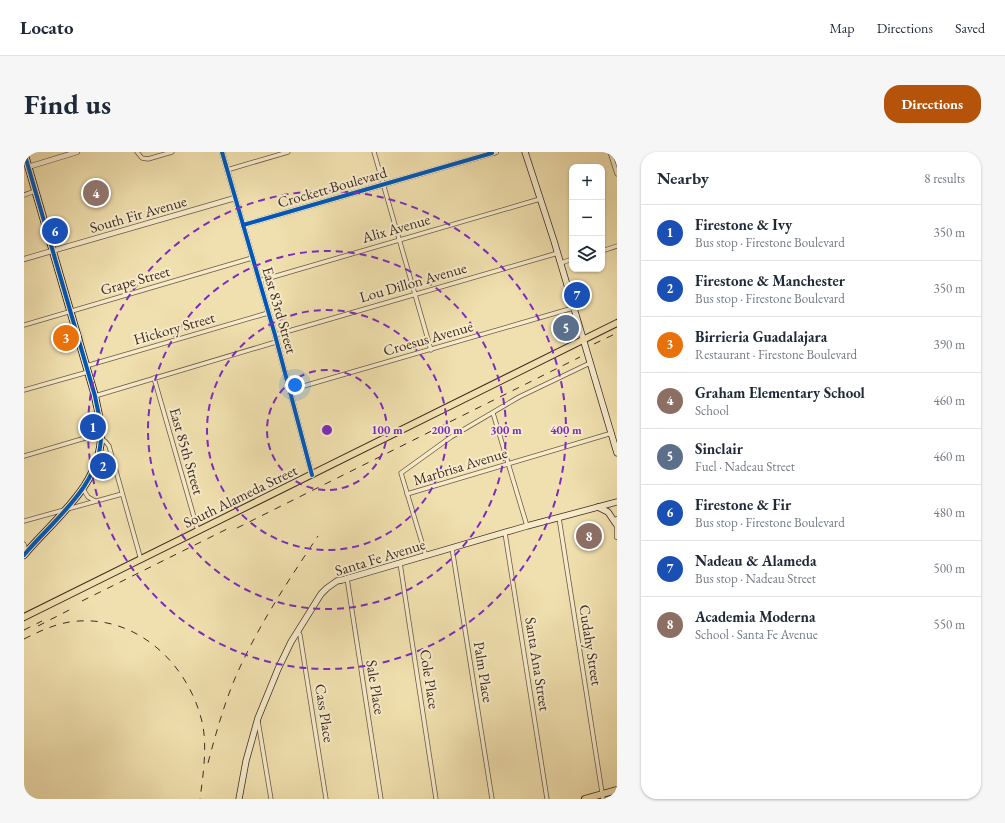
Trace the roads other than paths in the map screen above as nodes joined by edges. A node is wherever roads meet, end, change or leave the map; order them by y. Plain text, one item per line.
1 (24, 152) edge
2 (77, 152) edge
3 (137, 152) edge
4 (172, 152) edge
5 (222, 152) edge
6 (288, 152) edge
7 (374, 152) edge
8 (496, 152) edge
9 (525, 152) edge
10 (610, 152) edge
11 (28, 167) junction
12 (227, 170) junction
13 (617, 174) edge
14 (384, 185) junction
15 (35, 191) junction
16 (24, 195) edge
17 (235, 198) junction
18 (540, 199) junction
19 (243, 225) junction
20 (400, 240) junction
21 (617, 246) edge
22 (605, 250) edge
23 (52, 251) junction
24 (558, 253) junction
25 (252, 258) junction
26 (24, 259) edge
27 (569, 260) edge
28 (560, 263) junction
29 (259, 281) junction
30 (415, 294) junction
31 (573, 308) junction
32 (70, 312) junction
33 (268, 313) junction
34 (617, 323) edge
35 (24, 325) edge
36 (275, 335) junction
37 (583, 340) junction
38 (276, 342) junction
39 (431, 350) junction
40 (590, 363) junction
41 (87, 369) junction
42 (154, 378) junction
43 (24, 390) edge
44 (290, 390) junction
45 (95, 396) junction
46 (493, 412) junction
47 (612, 433) junction
48 (101, 438) junction
49 (617, 453) edge
50 (24, 456) edge
51 (96, 464) junction
52 (113, 464) junction
53 (508, 464) junction
54 (312, 475) junction
55 (83, 489) junction
56 (122, 494) junction
57 (407, 494) junction
58 (96, 501) junction
59 (617, 502) edge
60 (598, 507) junction
61 (65, 510) junction
62 (559, 518) junction
63 (24, 521) edge
64 (617, 522) edge
65 (527, 526) junction
66 (198, 531) junction
67 (505, 533) junction
68 (617, 537) edge
69 (24, 544) edge
70 (452, 548) junction
71 (25, 554) edge
72 (426, 556) junction
73 (141, 560) junction
74 (400, 563) junction
75 (346, 578) junction
76 (24, 617) edge
77 (298, 632) junction
78 (258, 718) junction
79 (617, 790) edge
80 (602, 797) edge
81 (239, 799) edge
82 (270, 799) edge
83 (326, 799) edge
84 (381, 799) edge
85 (436, 799) edge
86 (492, 799) edge
87 (547, 799) edge
88 (585, 799) edge

1 - 11 main road
2 - 11 street
3 - 4 street
5 - 12 street, East 83rd Street
6 - 12 street
7 - 14 street
8 - 14 street, Crockett Boulevard
9 - 18 main road
10 - 13 street
11 - 15 main road
12 - 17 street, East 83rd Street
14 - 19 street, Crockett Boulevard
14 - 20 street
15 - 16 street
15 - 23 main road
17 - 19 street, East 83rd Street
17 - 23 street, South Fir Avenue
18 - 20 street, Alix Avenue
18 - 24 main road
19 - 25 street, East 83rd Street
20 - 29 street, Alix Avenue
20 - 30 street
21 - 22 street
23 - 26 street, South Fir Avenue
23 - 32 main road
24 - 28 main road
24 - 30 street, Lou Dillon Avenue
25 - 29 street, East 83rd Street
25 - 32 street, Grape Street
27 - 28 street
28 - 31 main road
29 - 33 street, East 83rd Street
30 - 36 street, Lou Dillon Avenue
30 - 39 street
31 - 37 main road
31 - 39 street, Croesus Avenue
32 - 35 street, Grape Street
32 - 41 main road
33 - 36 street, East 83rd Street
33 - 41 street, Hickory Street
34 - 37 main road, South Alameda Street
36 - 38 street, East 83rd Street
37 - 40 main road
37 - 54 main road, South Alameda Street
38 - 42 street
38 - 44 street, East 83rd Street
39 - 44 street, Croesus Avenue
40 - 46 street
40 - 47 main road
41 - 43 street, Hickory Street
41 - 45 main road
42 - 45 street
42 - 66 street, East 85th Street
44 - 54 street, East 83rd Street
45 - 48 main road
46 - 53 street
46 - 57 street
47 - 49 main road
47 - 53 street, Marbrisa Avenue
48 - 50 street
48 - 51 main road
48 - 52 street
51 - 52 main road
51 - 55 main road
52 - 56 street
53 - 57 street, Marbrisa Avenue
53 - 65 street
54 - 66 main road, South Alameda Street
55 - 58 street
55 - 61 main road
56 - 58 street
56 - 73 street
57 - 72 street
58 - 61 street
59 - 60 main road, Santa Fe Avenue
60 - 62 main road, Santa Fe Avenue
60 - 64 main road
61 - 63 street
61 - 71 main road
62 - 65 main road, Santa Fe Avenue
62 - 80 street, Cudahy Street
64 - 68 street
65 - 67 main road, Santa Fe Avenue
66 - 73 main road, South Alameda Street
67 - 70 main road, Santa Fe Avenue
67 - 87 street, Santa Ana Street
69 - 71 street
70 - 72 main road, Santa Fe Avenue
70 - 86 street, Palm Place
72 - 74 main road, Santa Fe Avenue
73 - 76 main road, South Alameda Street
74 - 75 main road, Santa Fe Avenue
74 - 85 street, Cole Place
75 - 77 main road, Santa Fe Avenue
75 - 84 street, Sale Place
77 - 78 main road, Santa Fe Avenue
77 - 83 street, Cass Place
78 - 81 main road, Santa Fe Avenue
78 - 82 street
79 - 80 main road
80 - 88 main road

